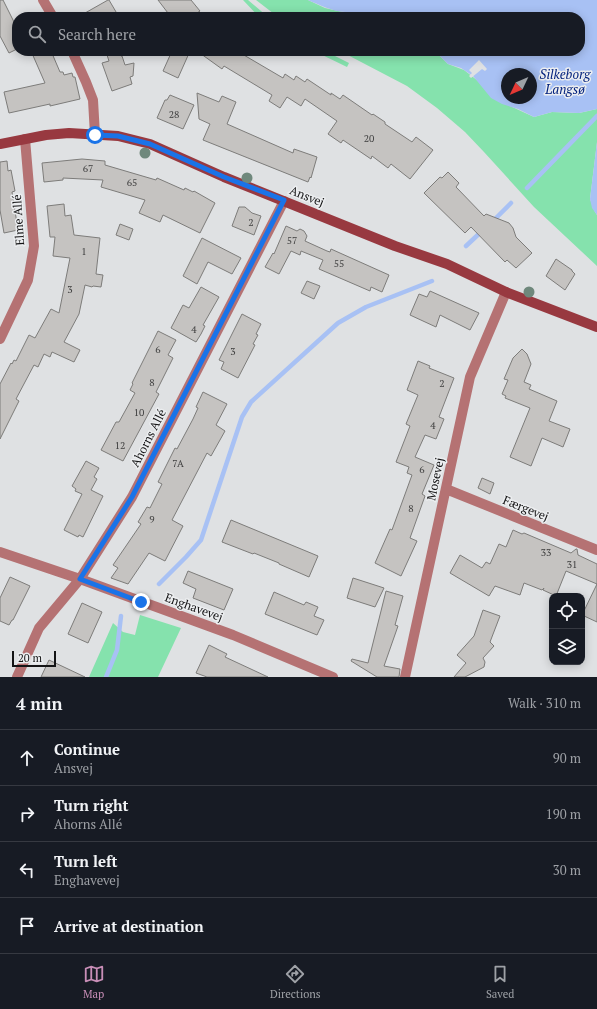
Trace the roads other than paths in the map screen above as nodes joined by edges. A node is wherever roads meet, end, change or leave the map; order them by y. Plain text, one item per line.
1 (43, 0) edge
2 (50, 12) edge
3 (74, 56) edge
4 (95, 135) junction
5 (25, 139) junction
6 (0, 144) edge
7 (284, 200) junction
8 (506, 292) junction
9 (597, 327) edge
10 (0, 340) edge
11 (446, 489) junction
12 (597, 550) edge
13 (0, 552) edge
14 (80, 579) junction
15 (17, 677) edge
16 (332, 677) edge
17 (405, 677) edge

1 - 2 street
3 - 4 street
4 - 5 street, Ansvej
4 - 7 street, Ansvej
5 - 6 street, Ansvej
5 - 10 street, Elme Allé
7 - 8 street, Ansvej
7 - 14 street, Ahorns Allé
8 - 9 street, Ansvej
8 - 11 street, Mosevej
11 - 12 street, Færgevej
11 - 17 street, Mosevej
13 - 14 street, Enghavevej
14 - 15 street, Ahorns Allé
14 - 16 street, Enghavevej

